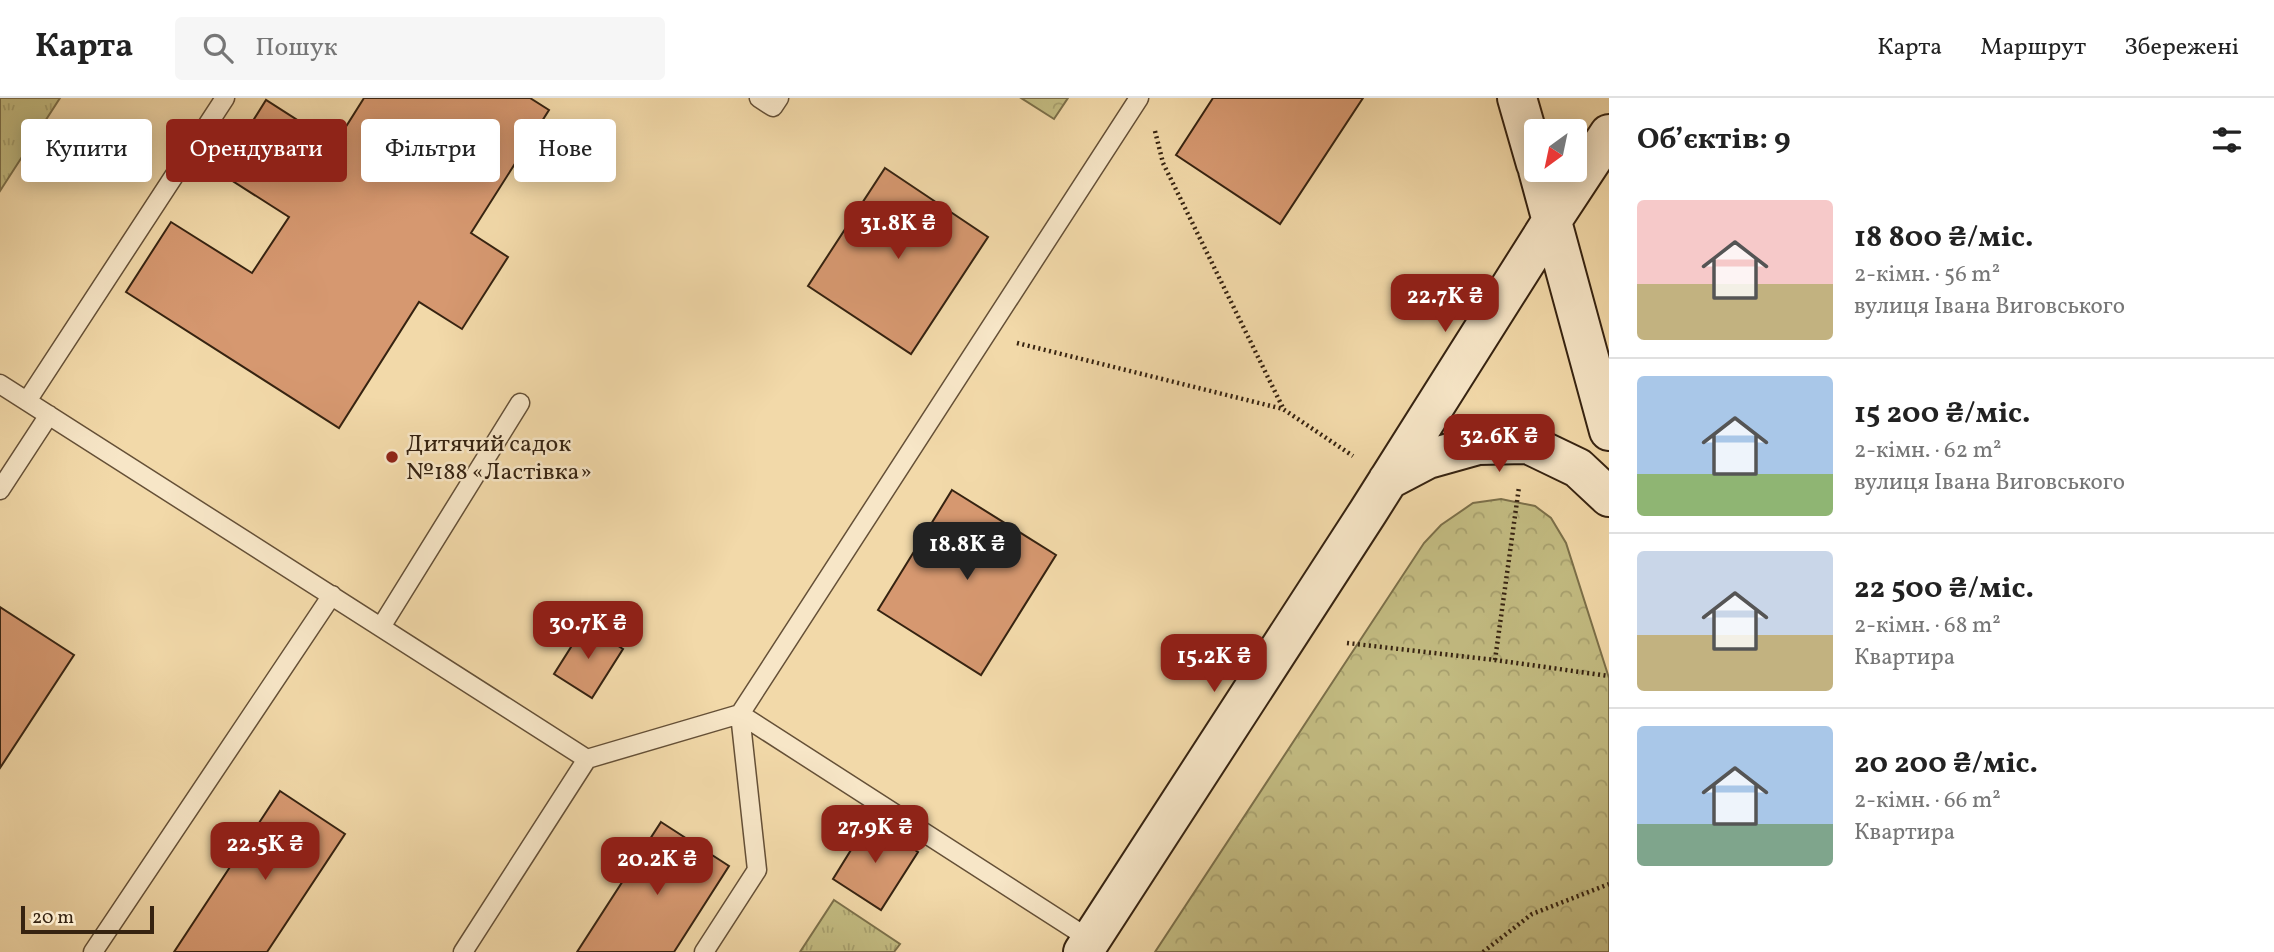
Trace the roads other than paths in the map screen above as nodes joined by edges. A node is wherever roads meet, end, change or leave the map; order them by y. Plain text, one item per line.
1 (225, 98) edge
2 (759, 98) edge
3 (779, 98) edge
4 (1139, 98) edge
5 (1517, 98) edge
6 (1524, 122) edge
7 (1609, 134) edge
8 (1542, 182) edge
9 (1553, 219) junction
10 (0, 384) edge
11 (27, 401) junction
12 (520, 404) dead end
13 (49, 415) junction
14 (1609, 431) edge
15 (1388, 480) junction
16 (0, 490) edge
17 (1609, 497) edge
18 (332, 595) junction
19 (381, 627) junction
20 (740, 714) junction
21 (587, 759) junction
22 (1087, 946) edge
23 (93, 952) edge
24 (463, 952) edge
25 (704, 952) edge

1 - 11 lane
2 - 3 lane
4 - 20 lane
5 - 6 main road
7 - 9 main road
8 - 9 main road
9 - 14 main road
9 - 15 main road
10 - 11 lane
11 - 13 lane
12 - 19 lane
13 - 16 lane
13 - 18 lane
15 - 17 main road
15 - 22 main road
18 - 19 lane
18 - 23 lane
19 - 21 lane
20 - 21 lane
20 - 22 lane
20 - 25 lane
21 - 24 lane

